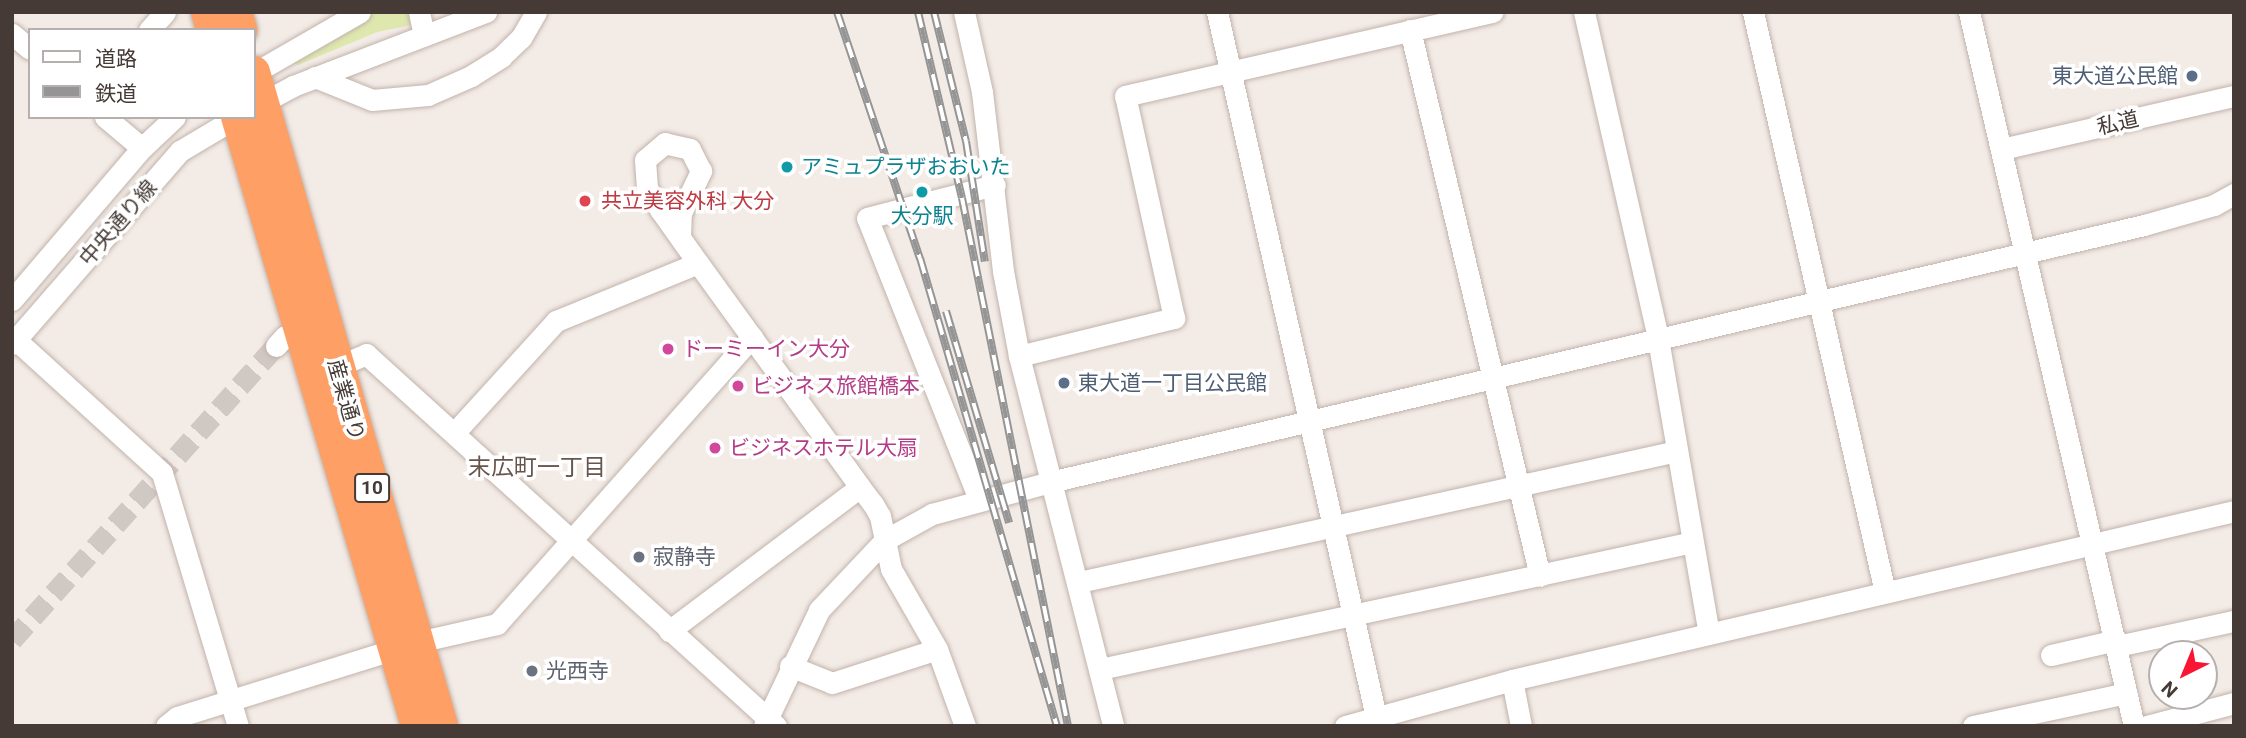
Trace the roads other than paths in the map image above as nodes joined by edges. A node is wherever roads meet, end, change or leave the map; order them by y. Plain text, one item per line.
1 (165, 12) edge
2 (360, 12) edge
3 (419, 12) edge
4 (486, 12) edge
5 (536, 12) edge
6 (964, 12) edge
7 (1217, 12) edge
8 (1493, 12) edge
9 (1584, 12) edge
10 (1753, 12) edge
11 (1969, 12) edge
12 (151, 28) edge
13 (1410, 30) junction
14 (12, 34) edge
15 (424, 35) junction
16 (28, 48) edge
17 (256, 72) edge
18 (1231, 73) junction
19 (315, 77) junction
20 (2234, 96) edge
21 (256, 106) edge
22 (107, 119) edge
23 (173, 119) edge
24 (234, 119) edge
25 (249, 119) edge
26 (250, 119) edge
27 (142, 148) junction
28 (2002, 149) junction
29 (995, 185) junction
30 (2234, 194) edge
31 (680, 237) dead end
32 (2026, 252) junction
33 (698, 263) junction
34 (12, 300) edge
35 (1817, 301) junction
36 (752, 337) junction
37 (1658, 339) junction
38 (14, 342) edge
39 (1019, 356) junction
40 (336, 367) junction
41 (1493, 377) junction
42 (1309, 421) junction
43 (456, 430) junction
44 (1677, 452) junction
45 (1050, 482) junction
46 (1518, 486) junction
47 (860, 487) junction
48 (979, 499) junction
49 (2234, 511) edge
50 (1334, 528) junction
51 (885, 540) junction
52 (572, 542) junction
53 (1693, 542) junction
54 (2095, 545) junction
55 (1540, 576) junction
56 (1079, 582) junction
57 (1885, 592) junction
58 (1353, 615) junction
59 (2234, 621) edge
60 (669, 631) junction
61 (1709, 634) junction
62 (2116, 643) junction
63 (406, 645) junction
64 (937, 649) junction
65 (2051, 655) dead end
66 (790, 666) junction
67 (1100, 669) junction
68 (1512, 680) junction
69 (2127, 693) junction
70 (231, 703) junction
71 (2234, 703) edge
72 (1377, 722) edge
73 (770, 723) edge
74 (166, 726) edge
75 (238, 726) edge
76 (417, 726) edge
77 (442, 726) edge
78 (965, 726) edge
79 (1113, 726) edge
80 (1345, 726) edge
81 (1521, 726) edge
82 (1973, 726) edge
83 (2134, 726) edge
84 (2147, 726) edge

1 - 12 street
2 - 17 street
3 - 15 street
4 - 15 street, 中央通り線
5 - 19 street
6 - 29 street
7 - 18 street
8 - 13 street
9 - 37 street
10 - 35 street
11 - 28 street
13 - 18 street
13 - 41 street
14 - 16 street
15 - 19 street, 中央通り線
18 - 39 street
18 - 42 street
19 - 21 street, 中央通り線
20 - 28 street, 私道
22 - 27 street
23 - 27 street, 中央通り線
24 - 38 street, 中央通り線
25 - 63 highway, 産業通り / 10
26 - 40 highway, 産業通り / 10
27 - 34 street, 中央通り線
28 - 32 street
29 - 39 street
29 - 48 street
30 - 32 street
31 - 33 street
32 - 35 street
32 - 54 street
33 - 36 street
33 - 43 street
35 - 37 street
35 - 57 street
36 - 47 street
36 - 52 street
37 - 41 street
37 - 44 street
38 - 70 street
39 - 45 street
40 - 43 street
40 - 63 highway, 産業通り / 10
41 - 42 street
41 - 46 street
42 - 45 street
42 - 50 street
43 - 52 street
44 - 46 street
44 - 53 street
45 - 48 street
45 - 56 street
46 - 50 street
46 - 55 street
47 - 51 street
47 - 60 street
48 - 51 street
49 - 54 street
50 - 56 street
50 - 58 street
51 - 64 street
51 - 66 street
52 - 60 street
52 - 63 street
53 - 55 street
53 - 61 street
54 - 57 street
54 - 62 street
55 - 58 street
56 - 67 street
57 - 61 street
58 - 67 street
58 - 72 street
59 - 62 street
60 - 73 street
61 - 68 street
62 - 65 street
62 - 69 street
63 - 70 street
63 - 76 highway, 産業通り / 10
63 - 77 highway, 産業通り / 10
64 - 66 street
64 - 78 street
66 - 73 street
67 - 79 street
68 - 72 street
68 - 81 street
69 - 82 street
69 - 83 street
70 - 74 street
70 - 75 street
71 - 84 street
72 - 80 street

